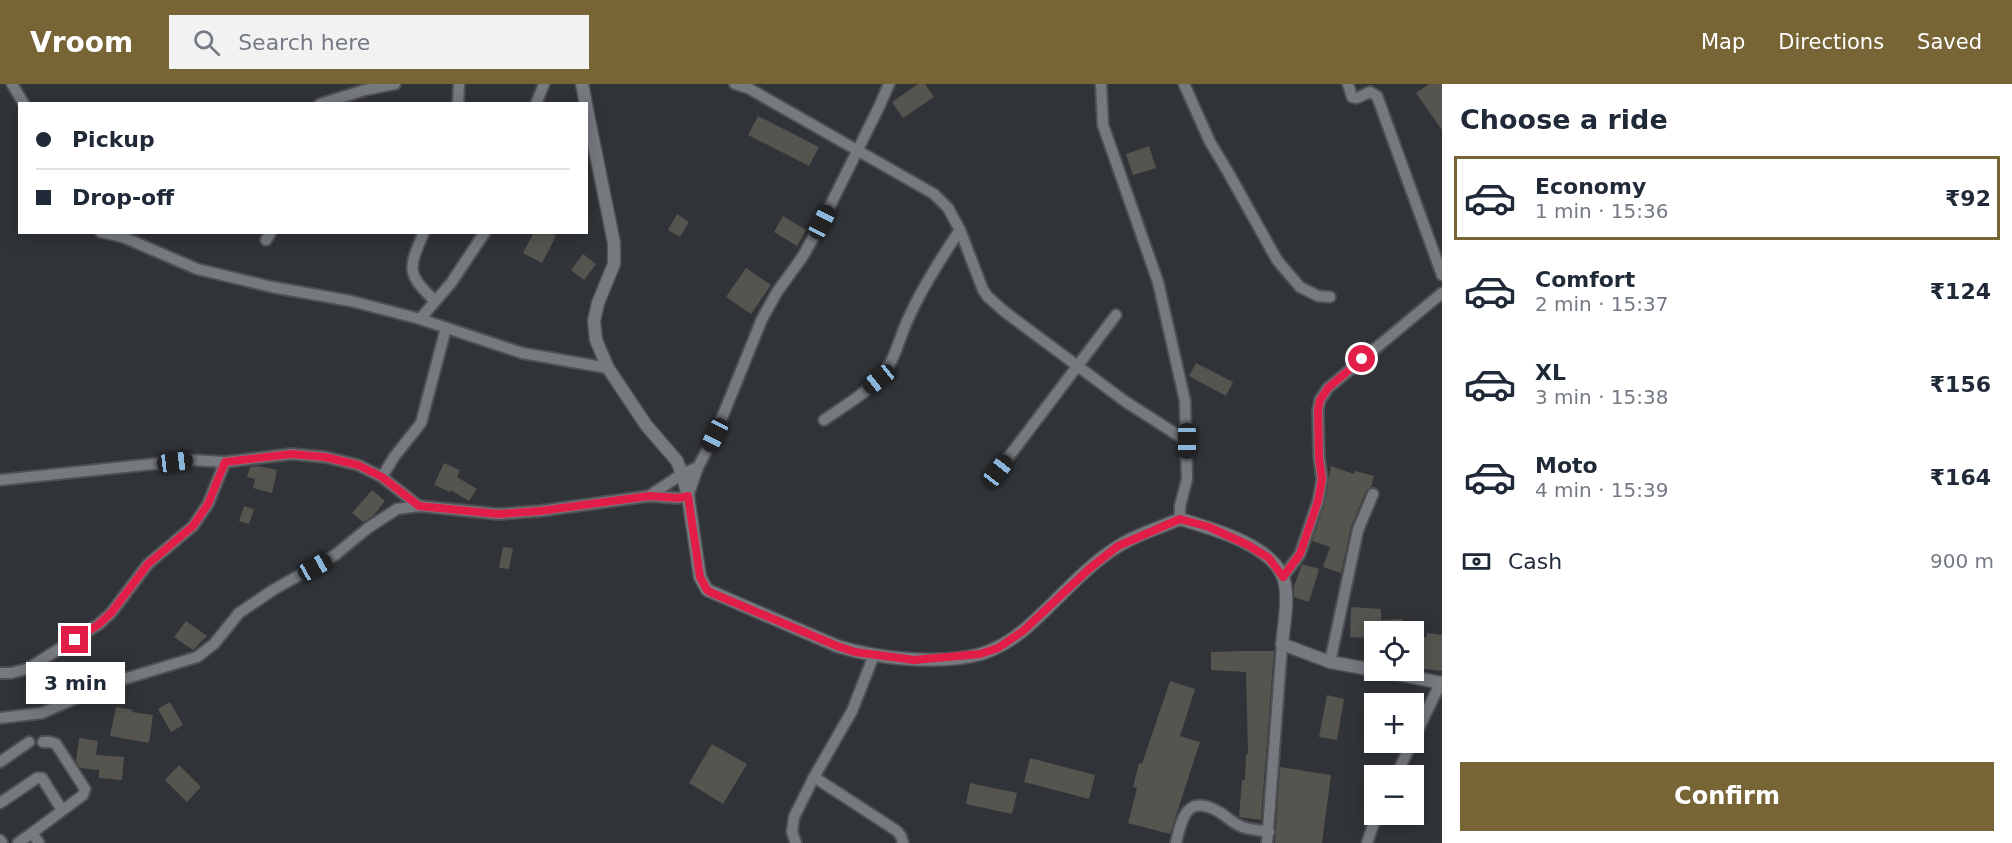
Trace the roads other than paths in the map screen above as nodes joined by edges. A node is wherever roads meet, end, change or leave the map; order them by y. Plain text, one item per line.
1 (12, 84) edge
2 (395, 84) edge
3 (459, 84) edge
4 (544, 84) edge
5 (582, 84) edge
6 (735, 84) edge
7 (889, 84) edge
8 (1101, 84) edge
9 (1184, 84) edge
10 (1348, 84) edge
11 (23, 102) edge
12 (326, 102) edge
13 (458, 102) edge
14 (537, 102) edge
15 (586, 102) edge
16 (588, 114) edge
17 (858, 150) junction
18 (960, 230) junction
19 (110, 234) edge
20 (422, 234) edge
21 (484, 234) edge
22 (1442, 275) edge
23 (1442, 293) edge
24 (1330, 297) dead end
25 (435, 301) junction
26 (1116, 315) dead end
27 (420, 319) junction
28 (446, 328) junction
29 (1078, 366) junction
30 (608, 368) junction
31 (824, 420) dead end
32 (1187, 441) junction
33 (225, 462) junction
34 (698, 467) junction
35 (998, 471) dead end
36 (682, 474) junction
37 (382, 477) junction
38 (0, 480) edge
39 (1373, 494) dead end
40 (649, 496) junction
41 (688, 496) junction
42 (419, 506) junction
43 (1180, 519) junction
44 (1283, 577) junction
45 (1282, 644) junction
46 (874, 655) junction
47 (1330, 662) junction
48 (1364, 668) edge
49 (0, 673) edge
50 (1424, 680) edge
51 (1441, 683) edge
52 (1424, 717) edge
53 (0, 718) edge
54 (29, 742) dead end
55 (44, 742) dead end
56 (0, 762) edge
57 (814, 777) junction
58 (0, 803) edge
59 (62, 810) junction
60 (1373, 825) edge
61 (32, 833) junction
62 (1268, 837) edge
63 (18, 843) edge
64 (39, 843) edge
65 (796, 843) edge
66 (903, 843) edge
67 (1176, 843) edge
68 (1367, 843) edge

1 - 11 street
2 - 12 street
3 - 13 street
4 - 14 street
5 - 15 street
6 - 17 street
7 - 17 street
8 - 32 street
9 - 24 street
10 - 22 street
16 - 30 street
17 - 18 street
17 - 34 street
18 - 29 street
18 - 31 street
19 - 27 street
20 - 25 street
21 - 25 street
23 - 44 street
25 - 27 street
26 - 29 street
27 - 28 street
28 - 30 street
28 - 37 street
29 - 32 street
29 - 35 street
30 - 36 street
32 - 43 street
33 - 37 street
33 - 38 street
33 - 49 street
34 - 36 street
34 - 41 street
36 - 40 street
36 - 41 street
37 - 42 street
39 - 47 street
40 - 41 street
40 - 42 street
41 - 46 street
42 - 53 street
43 - 44 street
43 - 46 street
44 - 45 street
45 - 47 street
45 - 62 street
46 - 57 street
47 - 48 street
50 - 51 street
51 - 52 street
54 - 56 street
55 - 59 street
57 - 65 street
57 - 66 street
58 - 59 street
59 - 61 street
60 - 68 street
61 - 63 street
61 - 64 street
62 - 67 street

